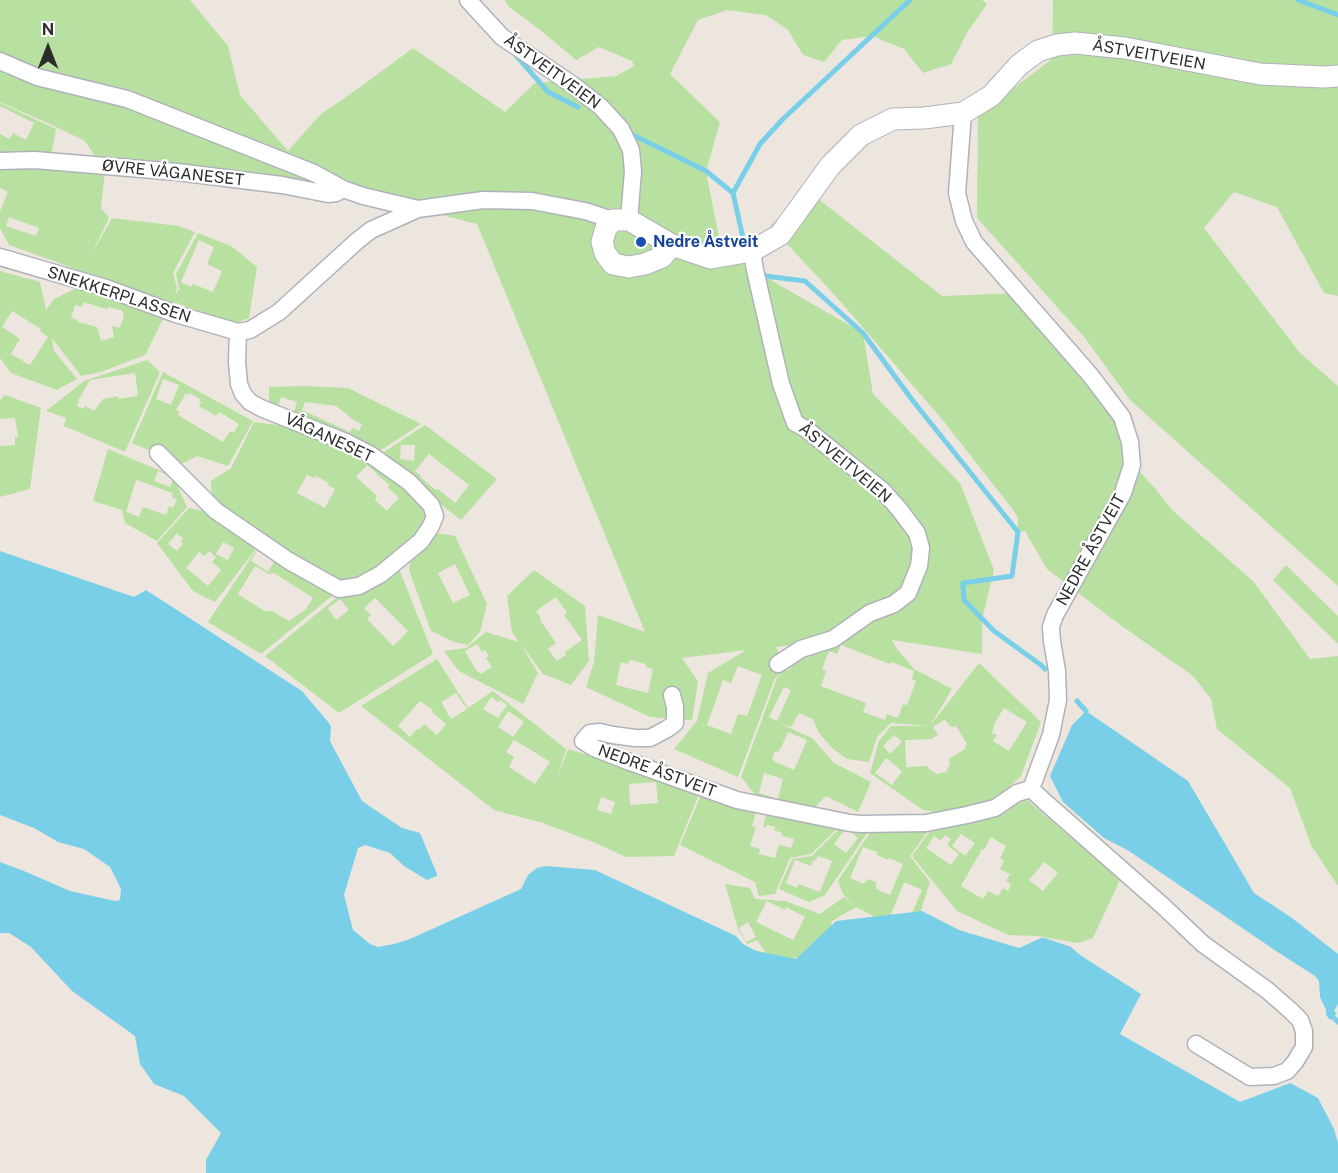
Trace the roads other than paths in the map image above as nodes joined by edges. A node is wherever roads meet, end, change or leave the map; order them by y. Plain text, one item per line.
1 (468, 0) edge
2 (0, 61) edge
3 (1338, 76) edge
4 (963, 113) junction
5 (0, 160) edge
6 (343, 189) junction
7 (418, 209) junction
8 (622, 220) junction
9 (672, 245) junction
10 (0, 257) edge
11 (748, 258) junction
12 (238, 332) junction
13 (158, 453) dead end
14 (778, 664) dead end
15 (672, 695) dead end
16 (1031, 789) junction
17 (1196, 1044) dead end

1 - 8 street, ÅSTVEITVEIEN
2 - 6 street
3 - 4 street, ÅSTVEITVEIEN
4 - 11 street, ÅSTVEITVEIEN
4 - 16 street, NEDRE ÅSTVEIT
5 - 6 street, ØVRE VÅGANESET
6 - 7 street
7 - 8 street
7 - 12 street
8 - 9 street, ÅSTVEITVEIEN
8 - 9 street, ÅSTVEITVEIEN
9 - 11 street, ÅSTVEITVEIEN
10 - 12 street, SNEKKERPLASSEN
11 - 14 street, ÅSTVEITVEIEN
12 - 13 street, VÅGANESET
15 - 16 street, NEDRE ÅSTVEIT
16 - 17 street

